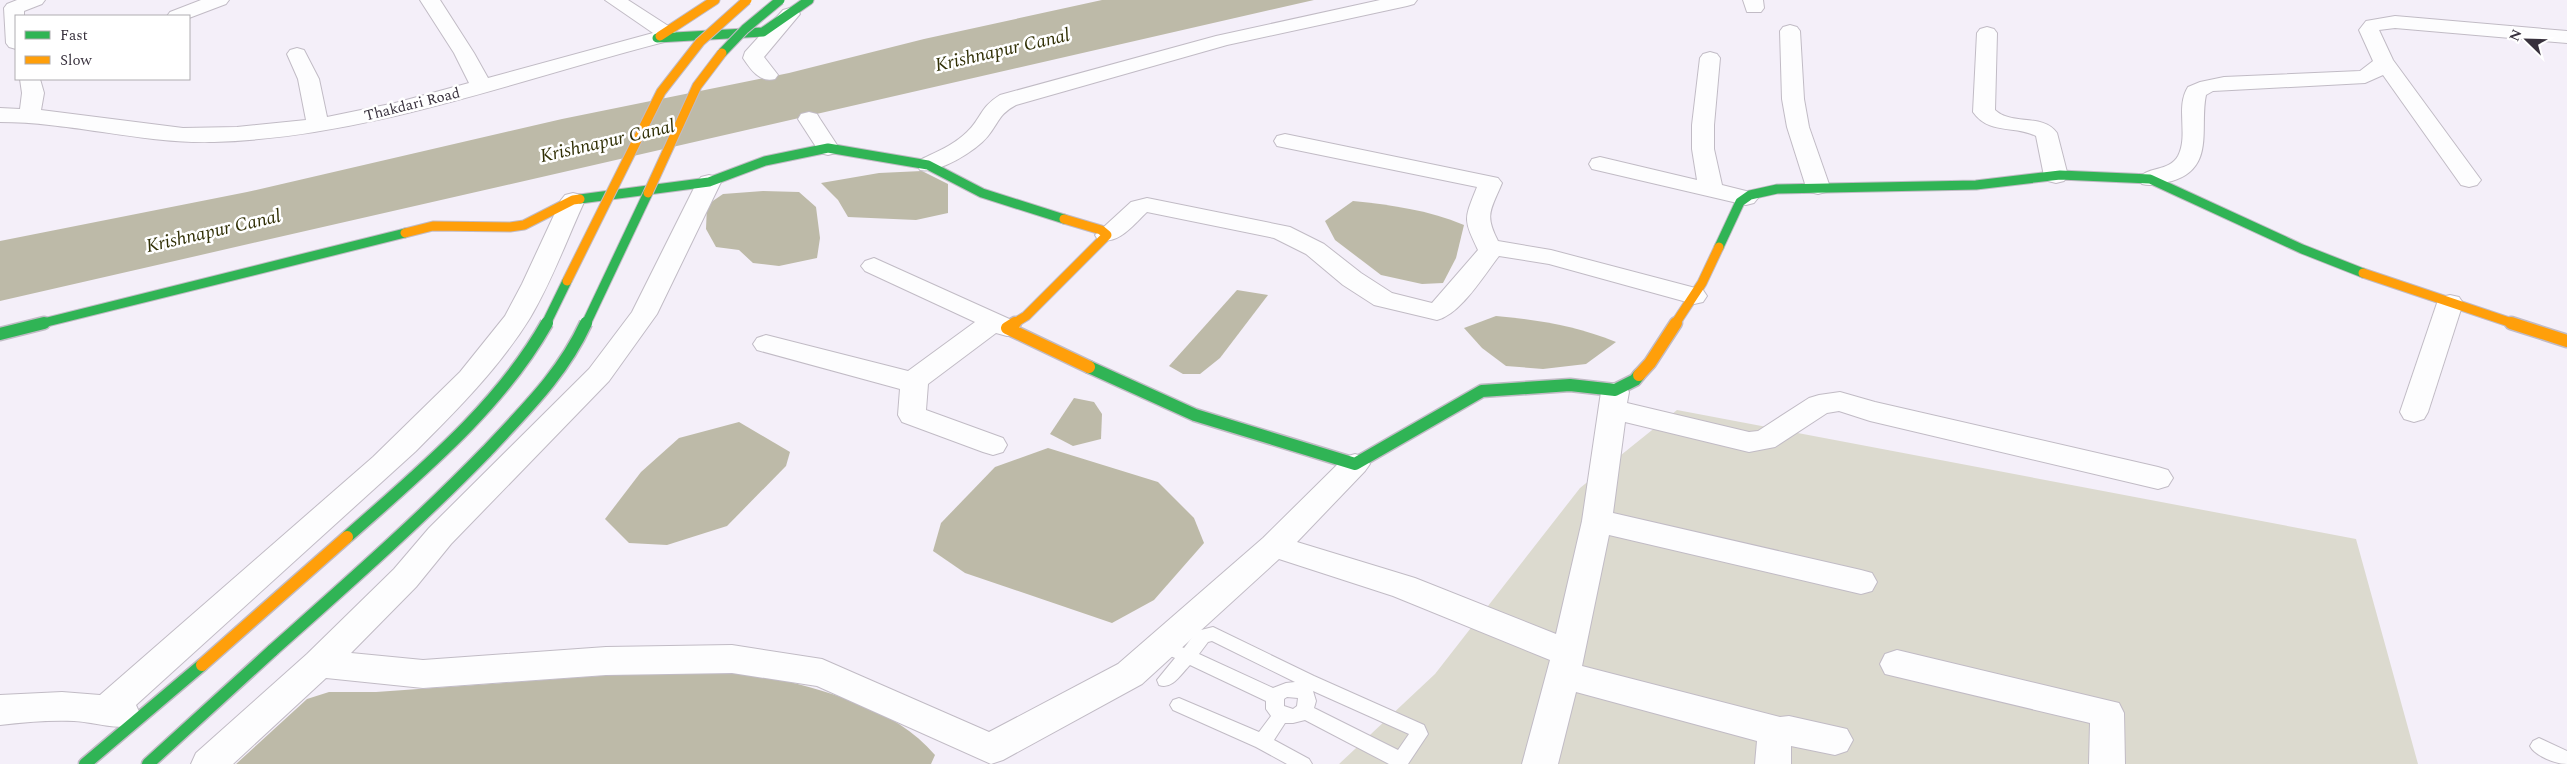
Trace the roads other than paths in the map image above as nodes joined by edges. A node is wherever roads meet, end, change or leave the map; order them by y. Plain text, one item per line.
1 (35, 0) edge
2 (219, 0) edge
3 (430, 0) edge
4 (615, 0) edge
5 (715, 0) edge
6 (747, 0) edge
7 (809, 0) edge
8 (1407, 0) edge
9 (785, 7) edge
10 (180, 15) edge
11 (15, 26) edge
12 (1790, 31) dead end
13 (1987, 33) dead end
14 (661, 36) junction
15 (2567, 37) edge
16 (297, 54) dead end
17 (1710, 58) dead end
18 (2383, 61) junction
19 (768, 75) dead end
20 (30, 80) edge
21 (481, 86) junction
22 (30, 114) junction
23 (0, 115) edge
24 (809, 119) dead end
25 (317, 124) junction
26 (1285, 141) dead end
27 (828, 148) junction
28 (1600, 164) dead end
29 (928, 165) junction
30 (2056, 176) junction
31 (2150, 179) junction
32 (2469, 180) dead end
33 (709, 182) junction
34 (1818, 187) junction
35 (1711, 190) junction
36 (1746, 198) junction
37 (573, 200) junction
38 (1107, 235) junction
39 (1490, 251) junction
40 (874, 266) dead end
41 (1694, 296) junction
42 (2450, 303) junction
43 (1001, 324) junction
44 (0, 334) edge
45 (2567, 341) edge
46 (766, 344) dead end
47 (915, 380) junction
48 (1614, 399) junction
49 (2414, 412) dead end
50 (993, 445) dead end
51 (1355, 464) junction
52 (2158, 478) dead end
53 (1597, 521) junction
54 (1274, 546) junction
55 (1860, 582) dead end
56 (1174, 651) junction
57 (319, 664) junction
58 (1565, 664) junction
59 (1897, 664) dead end
60 (1165, 680) dead end
61 (1304, 686) junction
62 (1275, 697) junction
63 (1179, 705) dead end
64 (0, 710) edge
65 (106, 710) junction
66 (1304, 711) junction
67 (1281, 715) junction
68 (138, 718) junction
69 (1835, 740) dead end
70 (1262, 742) junction
71 (2539, 746) dead end
72 (1776, 748) edge
73 (984, 756) edge
74 (2567, 759) edge
75 (1399, 762) edge
76 (85, 764) edge
77 (148, 764) edge
78 (209, 764) edge
79 (1303, 764) edge
80 (1540, 764) edge
81 (2107, 764) edge

1 - 11 street
2 - 10 street
3 - 21 street
4 - 14 street
5 - 14 street
6 - 68 street, bridge
7 - 9 street, Thakdari Road
8 - 29 street
9 - 14 street, Thakdari Road
9 - 19 street
9 - 77 street, bridge
12 - 34 street
13 - 30 street
14 - 21 street, Thakdari Road
15 - 18 street
16 - 25 street
17 - 35 street
18 - 31 street
18 - 32 street
20 - 22 street
21 - 25 street, Thakdari Road
22 - 23 street, Thakdari Road
22 - 25 street, Thakdari Road
24 - 27 street
26 - 39 street
27 - 29 street
27 - 33 street
28 - 35 street
29 - 38 street
30 - 31 street
30 - 34 street
31 - 42 street
33 - 37 street
33 - 57 street
34 - 36 street
35 - 36 street
36 - 41 street
37 - 44 street
37 - 65 street
38 - 39 street
38 - 43 street
39 - 41 street
40 - 43 street
41 - 48 street
42 - 45 street
42 - 49 street
43 - 47 street
43 - 51 street
46 - 47 street
47 - 50 street
48 - 51 street
48 - 52 street
48 - 53 street
51 - 54 street
53 - 55 street
53 - 58 street
54 - 56 street
54 - 58 street
56 - 60 lane
56 - 61 lane
56 - 62 lane
56 - 73 street
57 - 73 street
57 - 78 street
58 - 72 street
58 - 80 street
59 - 81 street
61 - 62 lane
61 - 66 lane
61 - 75 lane
62 - 67 lane
63 - 70 lane
64 - 65 street
65 - 68 street
66 - 67 lane
66 - 75 lane
67 - 70 lane
68 - 76 street
69 - 72 street
70 - 79 lane
71 - 74 lane

